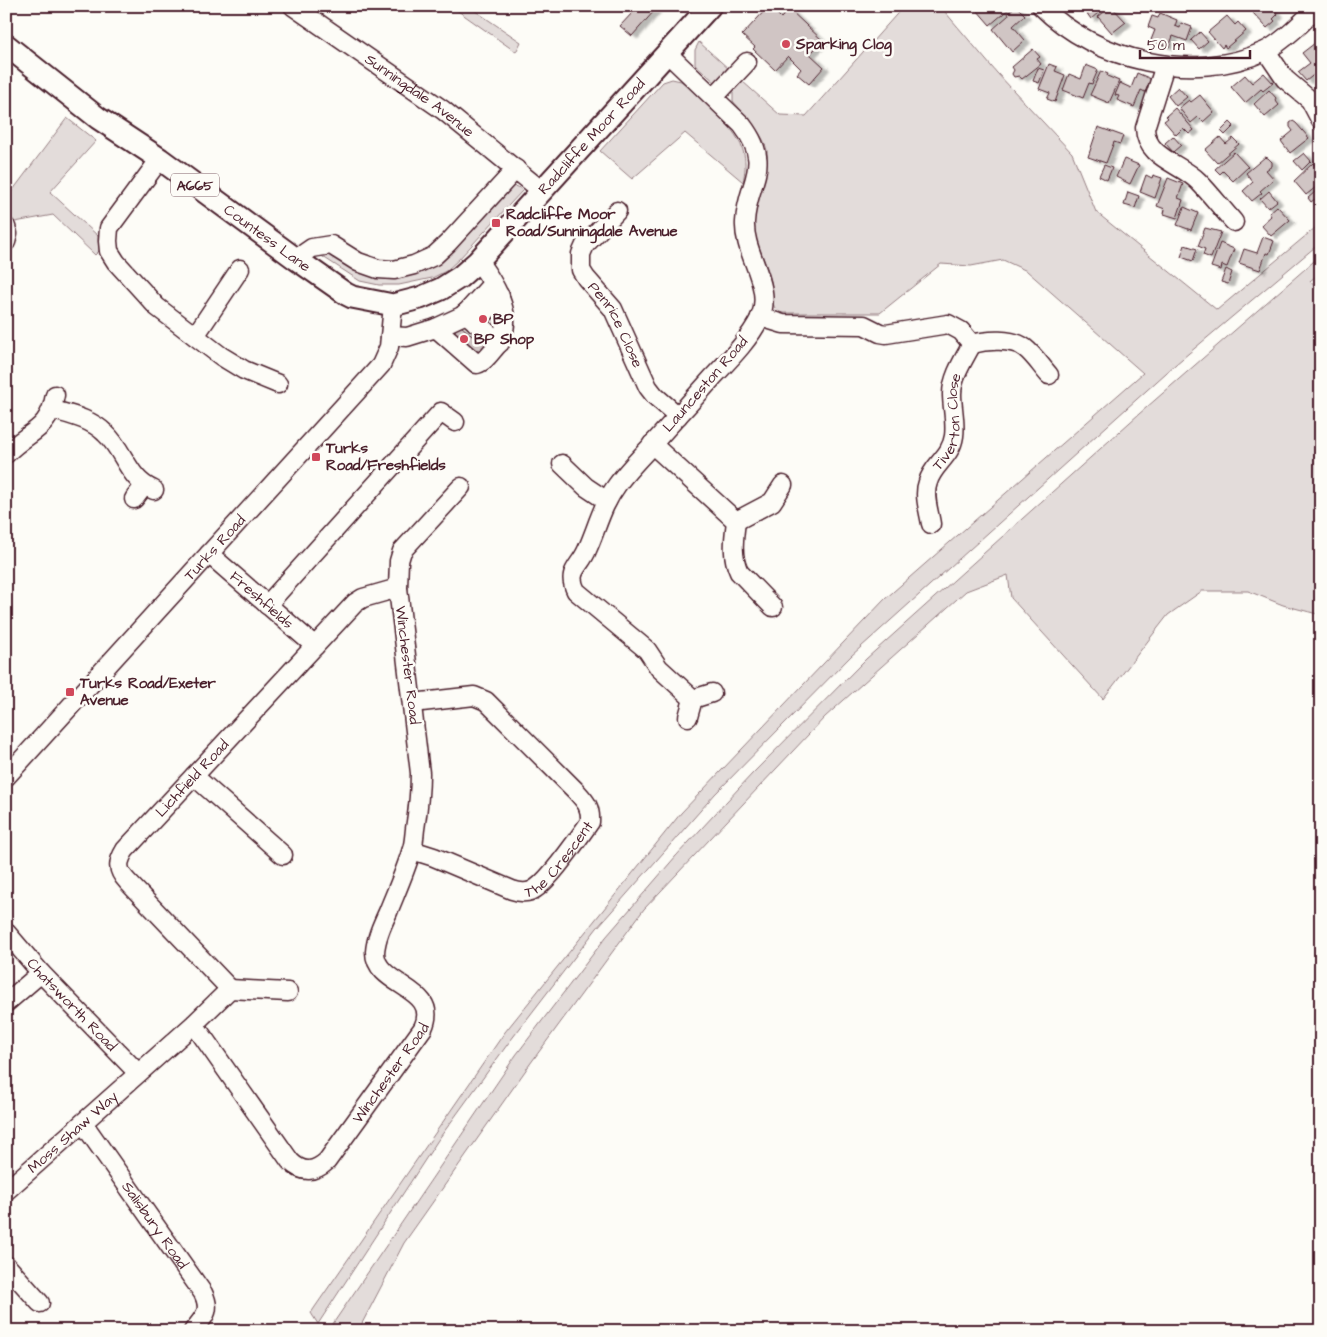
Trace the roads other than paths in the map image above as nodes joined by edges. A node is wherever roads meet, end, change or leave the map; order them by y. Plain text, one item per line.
1 (293, 6) edge
2 (710, 6) edge
3 (1042, 6) edge
4 (1317, 6) edge
5 (6, 46) edge
6 (1266, 51) junction
7 (667, 53) junction
8 (747, 62) dead end
9 (1165, 65) junction
10 (714, 97) junction
11 (1321, 121) edge
12 (160, 159) junction
13 (516, 169) junction
14 (542, 191) junction
15 (617, 211) dead end
16 (1234, 222) dead end
17 (6, 227) edge
18 (6, 242) edge
19 (296, 260) junction
20 (478, 261) junction
21 (240, 269) dead end
22 (499, 296) junction
23 (393, 305) junction
24 (760, 317) junction
25 (476, 322) junction
26 (436, 328) junction
27 (195, 336) junction
28 (390, 336) junction
29 (500, 343) junction
30 (972, 344) junction
31 (1041, 372) dead end
32 (278, 384) dead end
33 (678, 416) junction
34 (455, 422) dead end
35 (652, 444) junction
36 (6, 454) edge
37 (561, 462) dead end
38 (784, 481) dead end
39 (461, 487) dead end
40 (144, 492) dead end
41 (607, 501) junction
42 (736, 521) junction
43 (931, 524) dead end
44 (209, 554) junction
45 (398, 588) junction
46 (267, 605) junction
47 (773, 607) dead end
48 (315, 646) junction
49 (712, 693) dead end
50 (693, 699) junction
51 (413, 703) junction
52 (688, 717) dead end
53 (194, 776) junction
54 (6, 777) edge
55 (412, 850) junction
56 (284, 854) dead end
57 (6, 932) edge
58 (41, 973) junction
59 (230, 990) junction
60 (288, 992) dead end
61 (6, 1003) edge
62 (194, 1024) junction
63 (138, 1073) junction
64 (83, 1123) junction
65 (6, 1191) edge
66 (6, 1265) edge
67 (40, 1303) dead end
68 (193, 1331) edge

1 - 13 street, Sunningdale Avenue
2 - 7 main road, Radcliffe Moor Road / A665
3 - 9 street
4 - 6 street
5 - 12 main road, Countess Lane / A665
6 - 9 street
6 - 11 street
7 - 10 street, Launceston Road
7 - 14 main road, Radcliffe Moor Road / A665
8 - 10 street
9 - 16 street
10 - 24 street, Launceston Road
12 - 19 main road, Countess Lane / A665
12 - 27 street
13 - 14 street, Sunningdale Avenue
13 - 19 street
14 - 20 main road, Radcliffe Moor Road / A665
15 - 33 street, Penrice Close
17 - 18 street
19 - 23 main road, Countess Lane / A665
20 - 22 street
20 - 23 main road, Radcliffe Moor Road / A665
21 - 27 street
22 - 25 street
22 - 25 street
22 - 29 street
23 - 28 street, Turks Road
24 - 30 street
24 - 33 street, Launceston Road
25 - 26 street
25 - 29 street
26 - 28 street
26 - 29 street
27 - 32 street
28 - 44 street, Turks Road
30 - 31 street
30 - 43 street, Tiverton Close
33 - 35 street, Launceston Road
34 - 46 street
35 - 41 street, Launceston Road
35 - 42 street
36 - 40 street
37 - 41 street
38 - 42 street
39 - 45 street, Winchester Road
41 - 50 street, Launceston Road
42 - 47 street
44 - 46 street, Freshfields
44 - 54 street, Turks Road
45 - 48 street, Lichfield Road
45 - 51 street, Winchester Road
46 - 48 street, Freshfields
48 - 53 street, Lichfield Road
49 - 50 street
50 - 52 street
51 - 55 street, Winchester Road
51 - 55 street, The Crescent
53 - 56 street
53 - 59 street, Lichfield Road
55 - 62 street, Winchester Road
57 - 58 street, Chatsworth Road
58 - 61 street
58 - 63 street, Chatsworth Road
59 - 60 street
59 - 62 street, Moss Shaw Way
62 - 63 street, Moss Shaw Way
63 - 64 street, Moss Shaw Way
64 - 65 street, Moss Shaw Way
64 - 68 street, Salisbury Road
66 - 67 street

